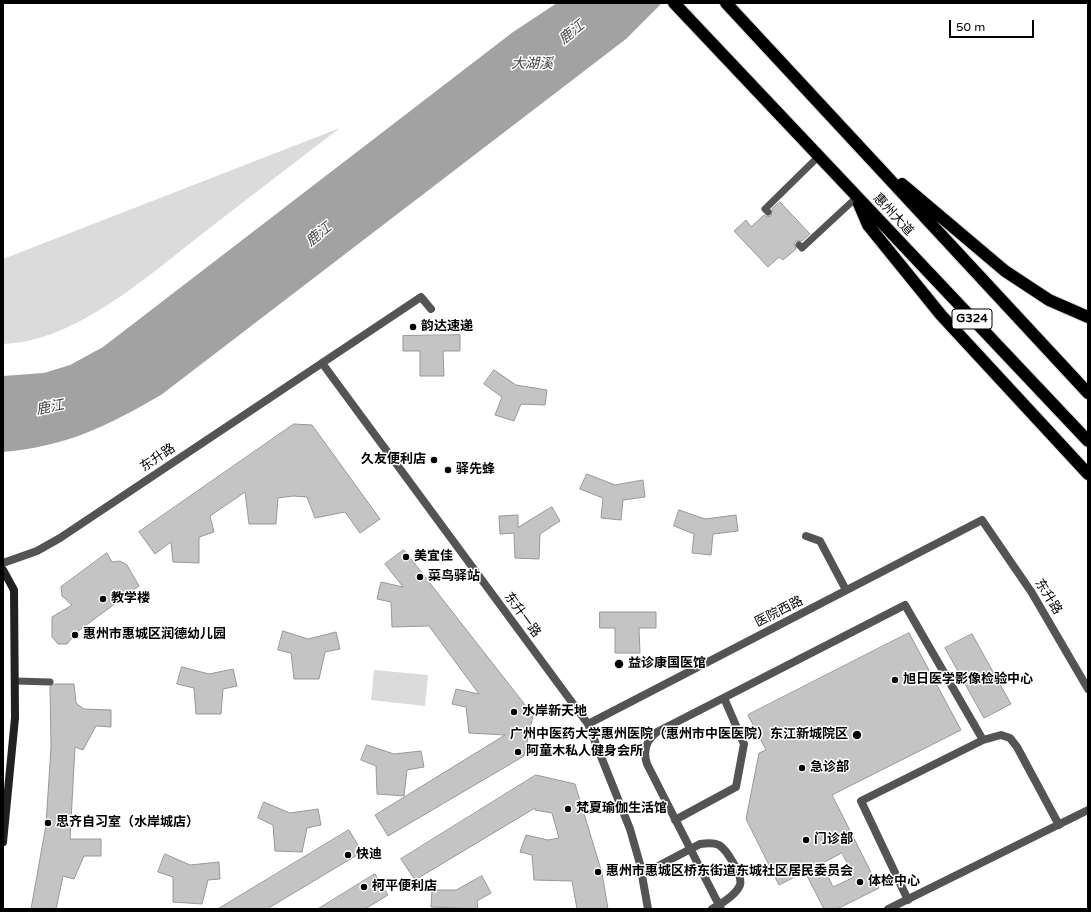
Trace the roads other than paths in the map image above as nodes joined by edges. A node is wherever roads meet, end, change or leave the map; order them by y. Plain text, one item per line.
1 (726, 3) edge
2 (676, 6) edge
3 (819, 156) junction
4 (877, 165) junction
5 (857, 197) junction
6 (768, 212) dead end
7 (799, 245) dead end
8 (431, 309) dead end
9 (1088, 317) edge
10 (322, 364) junction
11 (1088, 393) edge
12 (1088, 441) edge
13 (1088, 474) edge
14 (982, 520) joint
15 (806, 536) dead end
16 (3, 563) edge
17 (3, 570) edge
18 (846, 590) junction
19 (15, 681) junction
20 (50, 682) dead end
21 (1088, 689) edge
22 (724, 698) junction
23 (588, 724) junction
24 (983, 740) junction
25 (1088, 810) edge
26 (675, 820) junction
27 (1059, 825) junction
28 (3, 842) edge
29 (690, 849) junction
30 (642, 874) junction
31 (908, 900) junction
32 (717, 908) edge
33 (648, 909) edge
34 (888, 909) edge

1 - 4 highway, 惠州大道 / G324
2 - 3 highway, 惠州大道 / G324
3 - 5 highway, 惠州大道 / G324
3 - 6 lane
4 - 9 highway
4 - 11 highway, 惠州大道 / G324
5 - 7 lane
5 - 12 highway, 惠州大道 / G324
5 - 13 highway
8 - 10 street, 东升路
10 - 16 street, 东升路
10 - 23 street, 东升一路
14 - 18 street, 医院西路
14 - 21 street, 东升路
15 - 18 street
17 - 19 street
18 - 23 street, 医院西路
19 - 20 lane
19 - 28 street
22 - 24 street
22 - 26 street
22 - 26 street
23 - 30 street, 东升一路
24 - 27 street
24 - 31 street
25 - 27 street
26 - 29 street
27 - 31 street
29 - 30 street
29 - 32 street
29 - 32 street
30 - 33 street, 东升一路
31 - 34 street

